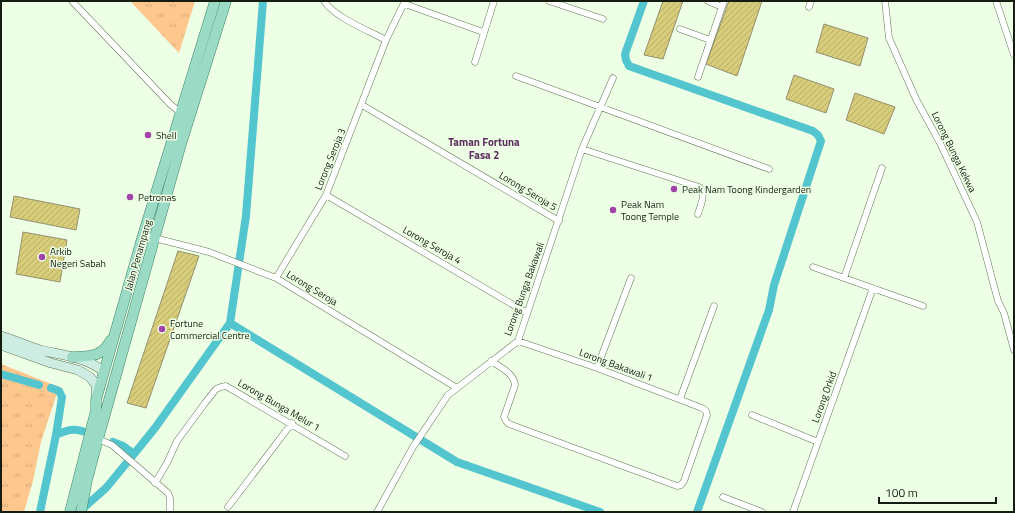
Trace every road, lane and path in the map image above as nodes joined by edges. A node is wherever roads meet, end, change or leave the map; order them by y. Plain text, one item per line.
1 (72, 1) edge
2 (215, 1) edge
3 (226, 1) edge
4 (324, 1) edge
5 (494, 1) edge
6 (549, 1) edge
7 (708, 1) edge
8 (885, 1) edge
9 (996, 1) edge
10 (405, 3) edge
11 (723, 4) edge
12 (603, 19) dead end
13 (680, 30) dead end
14 (483, 32) junction
15 (386, 40) junction
16 (710, 40) junction
17 (1014, 55) edge
18 (475, 62) dead end
19 (516, 76) dead end
20 (698, 77) dead end
21 (613, 78) dead end
22 (194, 104) junction
23 (362, 104) junction
24 (601, 106) junction
25 (181, 113) junction
26 (181, 144) junction
27 (582, 149) junction
28 (882, 168) dead end
29 (769, 169) dead end
30 (326, 195) junction
31 (698, 214) dead end
32 (559, 221) junction
33 (143, 235) junction
34 (155, 238) junction
35 (813, 267) dead end
36 (276, 278) junction
37 (631, 278) dead end
38 (844, 278) junction
39 (873, 288) junction
40 (714, 306) dead end
41 (923, 306) dead end
42 (528, 313) junction
43 (116, 331) junction
44 (1, 336) edge
45 (518, 341) junction
46 (1, 345) edge
47 (1014, 350) edge
48 (72, 357) junction
49 (491, 361) junction
50 (91, 363) junction
51 (597, 368) junction
52 (78, 370) junction
53 (104, 372) junction
54 (457, 388) junction
55 (112, 392) junction
56 (680, 399) junction
57 (96, 405) junction
58 (752, 415) dead end
59 (292, 423) junction
60 (98, 439) junction
61 (818, 442) junction
62 (345, 456) dead end
63 (156, 483) junction
64 (723, 497) dead end
65 (228, 507) dead end
66 (70, 512) edge
67 (81, 512) edge
68 (170, 512) edge
69 (376, 512) edge
70 (762, 512) edge
71 (793, 512) edge

1 - 25 street
2 - 25 main road, Jalan Penampang
3 - 22 main road, Jalan Penampang
4 - 15 street
5 - 14 street
6 - 12 street
7 - 11 street
8 - 47 street, Lorong Bunga Kekwa
9 - 17 street
10 - 14 street
10 - 15 street, Lorong Seroja 3
11 - 16 street
13 - 16 street
14 - 18 street
15 - 23 street, Lorong Seroja 3
16 - 20 street
19 - 24 street
21 - 24 street, Lorong Bunga Bakawali
22 - 25 main road
22 - 26 main road, Jalan Penampang
23 - 30 street, Lorong Seroja 3
23 - 32 street, Lorong Seroja 5
24 - 27 street, Lorong Bunga Bakawali
24 - 29 street
25 - 26 main road
25 - 33 main road, Jalan Penampang
26 - 34 main road, Jalan Penampang
27 - 31 street
27 - 32 street, Lorong Bunga Bakawali
28 - 38 street
30 - 36 street, Lorong Seroja 3
30 - 42 street, Lorong Seroja 4
32 - 42 street, Lorong Bunga Bakawali
33 - 34 street, Lorong Seroja
33 - 43 main road, Jalan Penampang
34 - 36 street, Lorong Seroja
34 - 55 main road, Jalan Penampang
35 - 38 street
36 - 54 street, Lorong Seroja
37 - 51 street
38 - 39 street
39 - 41 street
39 - 61 street, Lorong Orkid
40 - 56 street
42 - 45 street, Lorong Bunga Bakawali
43 - 48 main road
43 - 53 main road, Jalan Penampang
44 - 48 street
45 - 49 street, Lorong Bunga Bakawali
45 - 51 street, Lorong Bakawali 1
46 - 52 street
48 - 50 street
49 - 54 street, Lorong Bunga Bakawali
49 - 56 street, Lorong Bakawali 1
50 - 52 street
50 - 53 street
51 - 56 street, Lorong Bakawali 1
52 - 57 street
53 - 55 main road
53 - 57 main road, Jalan Penampang
54 - 69 street, Lorong Bunga Bakawali
55 - 60 main road, Jalan Penampang
57 - 66 main road, Jalan Penampang
58 - 61 street
59 - 62 street, Lorong Bunga Melur 1
59 - 63 street, Lorong Bunga Melur 1
59 - 65 street
60 - 63 street
60 - 67 main road, Jalan Penampang
61 - 71 street, Lorong Orkid
63 - 68 street
64 - 70 street

